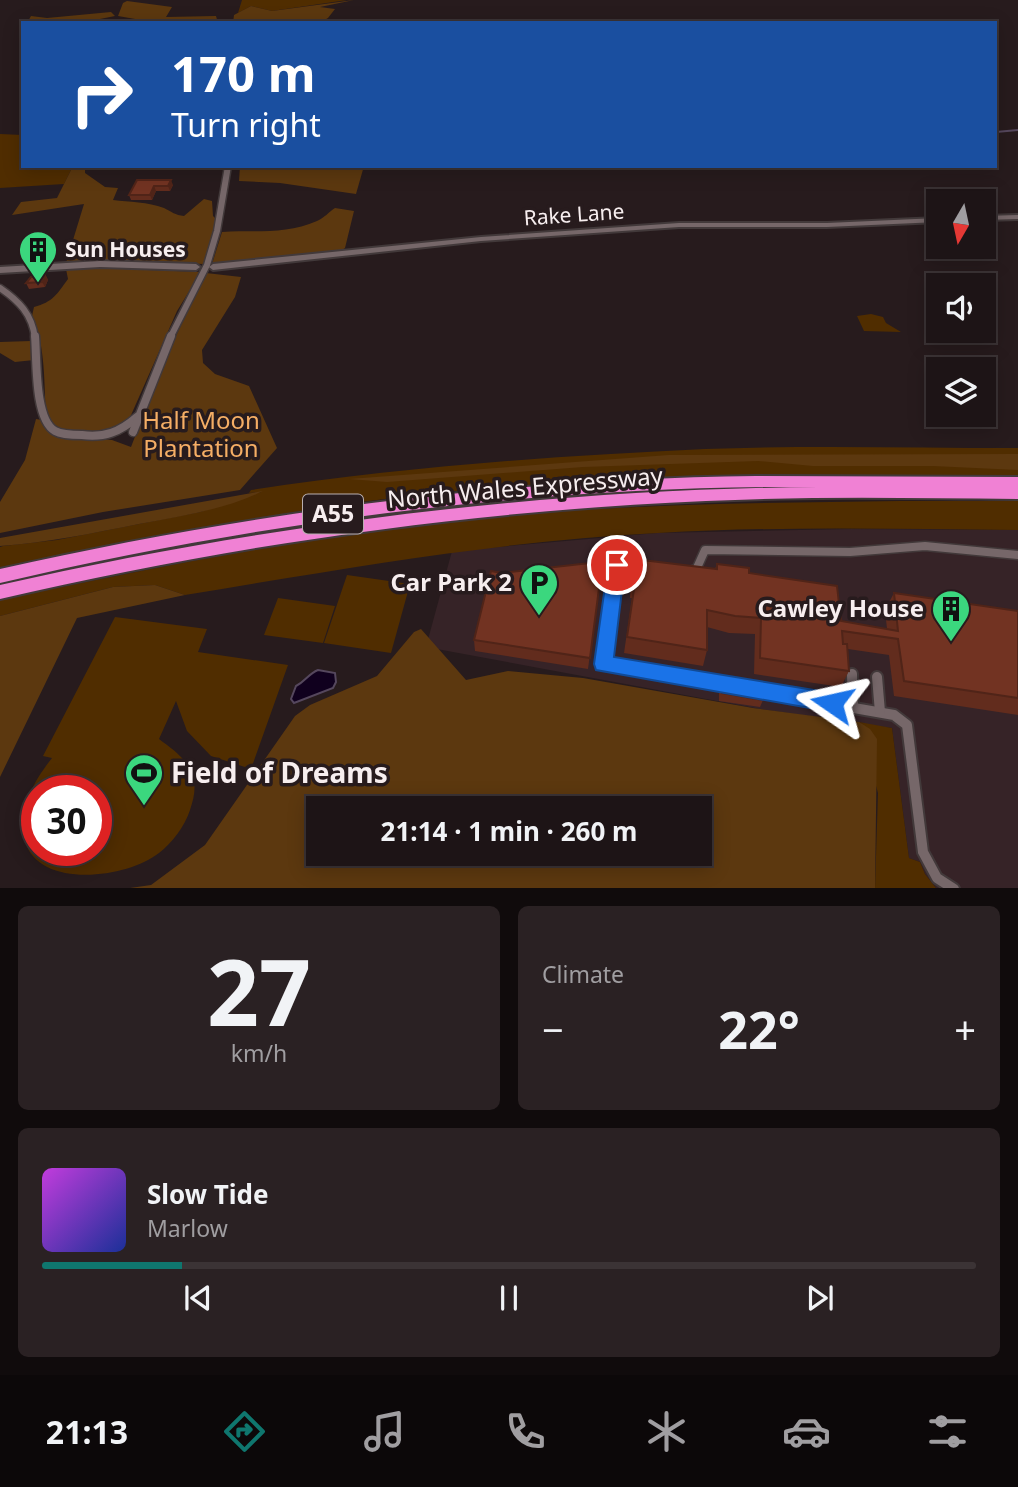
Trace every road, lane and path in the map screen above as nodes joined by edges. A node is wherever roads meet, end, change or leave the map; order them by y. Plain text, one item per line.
1 (228, 168) edge
2 (1018, 217) edge
3 (996, 218) edge
4 (926, 221) edge
5 (195, 267) dead end
6 (213, 267) dead end
7 (0, 270) edge
8 (0, 288) edge
9 (140, 415) junction
10 (133, 432) dead end
11 (1018, 483) edge
12 (1018, 493) edge
13 (1018, 555) edge
14 (656, 568) edge
15 (683, 569) edge
16 (0, 576) edge
17 (0, 592) edge
18 (852, 674) edge
19 (877, 677) dead end
20 (853, 707) junction
21 (880, 712) junction
22 (954, 888) edge

1 - 9 street
2 - 3 street
4 - 6 street, Rake Lane
5 - 7 street
8 - 9 street
9 - 10 street
11 - 16 highway, North Wales Expressway / A55
12 - 17 highway, North Wales Expressway / A55
13 - 15 street
14 - 20 street
18 - 20 street
19 - 21 street
20 - 21 street
21 - 22 street

